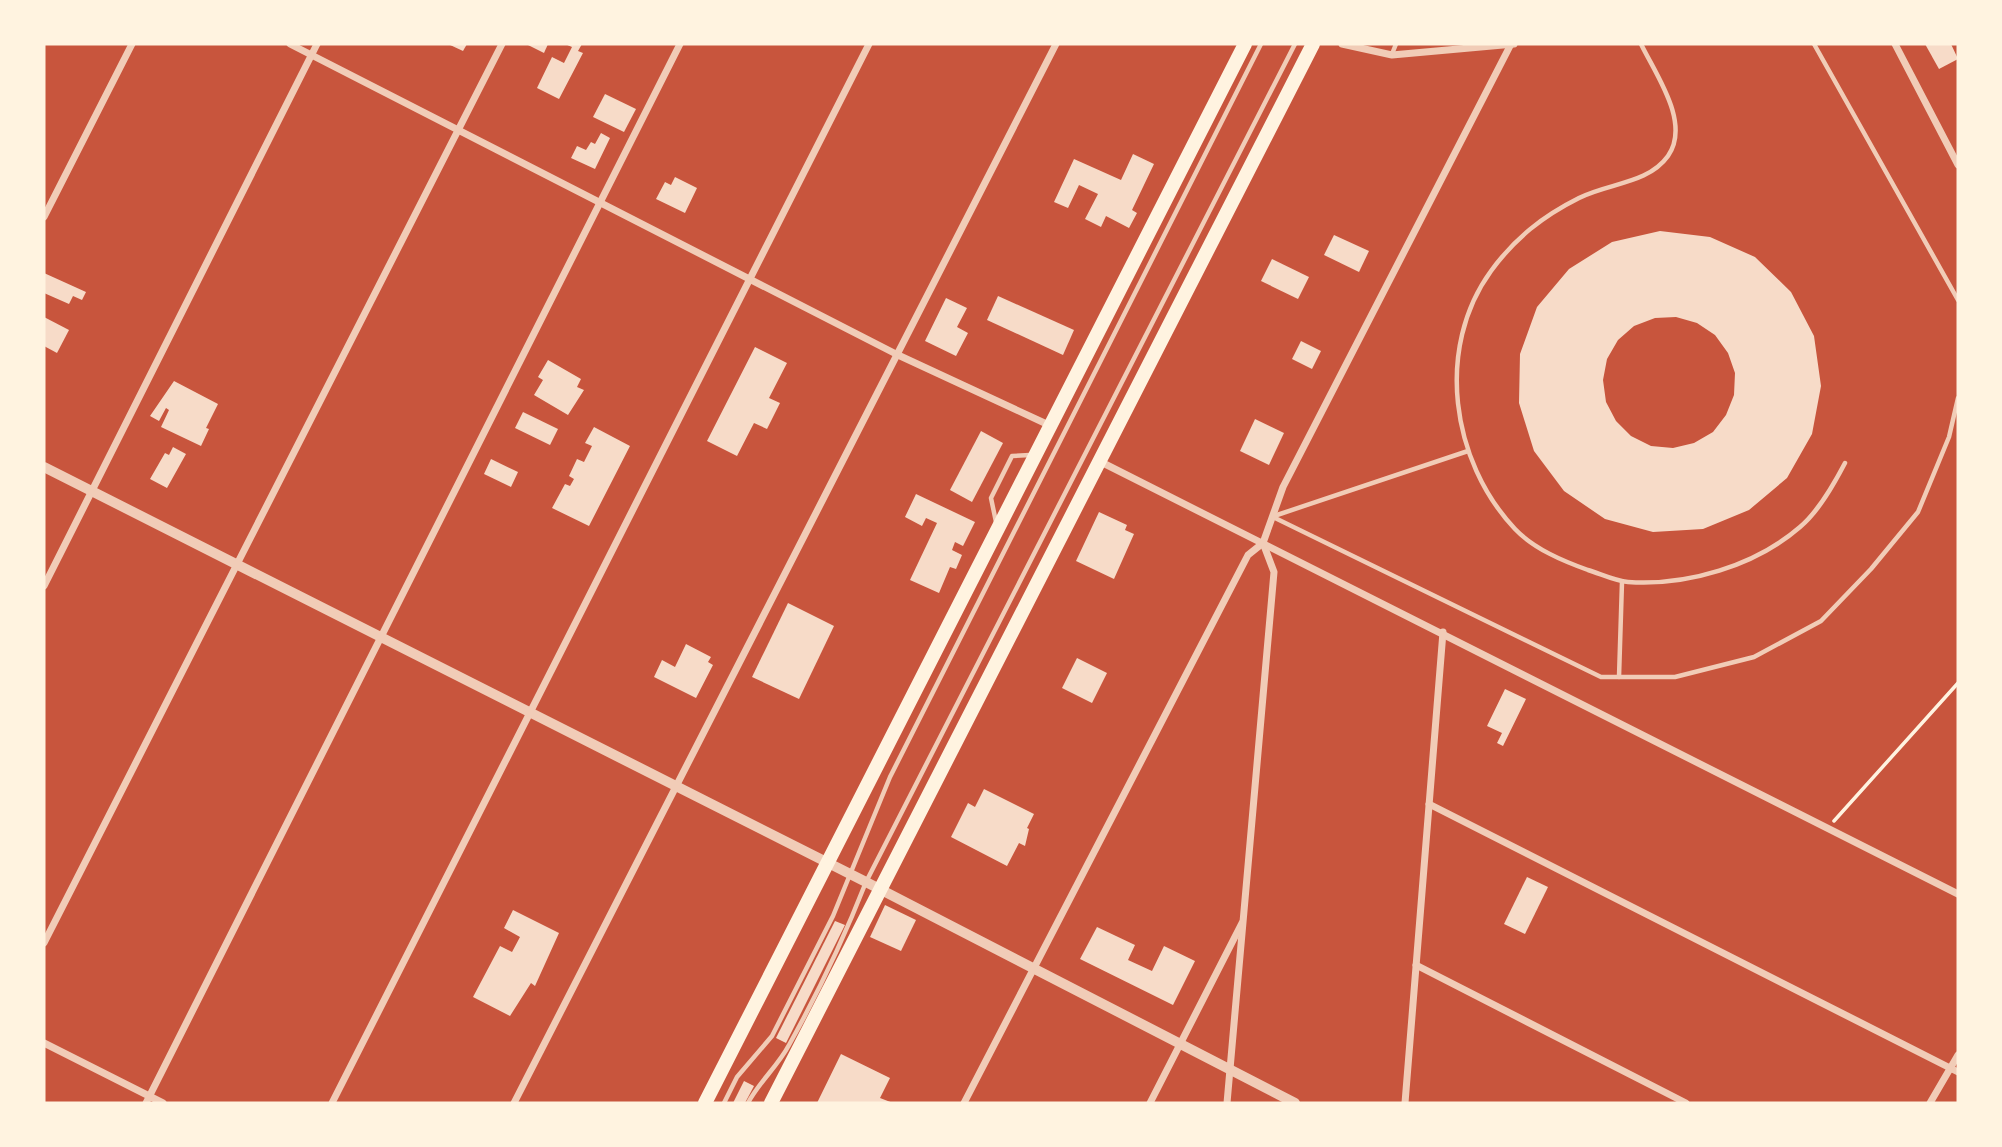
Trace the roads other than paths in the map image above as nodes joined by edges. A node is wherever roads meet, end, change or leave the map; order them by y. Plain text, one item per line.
1 (132, 44) edge
2 (290, 44) edge
3 (317, 44) edge
4 (502, 44) edge
5 (680, 44) edge
6 (869, 44) edge
7 (1056, 44) edge
8 (1245, 44) edge
9 (1262, 44) edge
10 (1295, 44) edge
11 (1313, 44) edge
12 (1342, 44) edge
13 (1396, 44) edge
14 (1641, 44) edge
15 (1814, 44) edge
16 (1895, 44) edge
17 (1512, 45) edge
18 (312, 55) junction
19 (1392, 55) junction
20 (458, 130) junction
21 (1958, 165) edge
22 (598, 202) junction
23 (44, 217) edge
24 (750, 279) junction
25 (1958, 300) edge
26 (898, 355) junction
27 (1958, 398) edge
28 (1052, 427) junction
29 (1468, 451) junction
30 (1038, 455) junction
31 (1098, 461) junction
32 (1845, 463) dead end
33 (44, 467) edge
34 (92, 491) junction
35 (1273, 517) junction
36 (998, 530) junction
37 (1263, 543) junction
38 (236, 565) junction
39 (1622, 582) junction
40 (44, 586) edge
41 (1443, 632) junction
42 (381, 638) junction
43 (1619, 677) junction
44 (529, 714) junction
45 (676, 789) junction
46 (1429, 804) junction
47 (828, 864) junction
48 (849, 874) junction
49 (866, 882) junction
50 (880, 890) junction
51 (1958, 894) edge
52 (1244, 920) junction
53 (44, 943) edge
54 (1416, 965) junction
55 (1032, 970) junction
56 (44, 1043) edge
57 (1180, 1045) junction
58 (1958, 1055) edge
59 (1950, 1066) junction
60 (1230, 1071) junction
61 (1958, 1072) edge
62 (148, 1100) edge
63 (163, 1103) edge
64 (332, 1103) edge
65 (514, 1103) edge
66 (705, 1103) edge
67 (724, 1103) edge
68 (748, 1103) edge
69 (771, 1103) edge
70 (964, 1103) edge
71 (1150, 1103) edge
72 (1227, 1103) edge
73 (1295, 1103) edge
74 (1405, 1103) edge
75 (1686, 1103) edge
76 (1930, 1103) edge

1 - 23 street
2 - 18 street
3 - 18 street
4 - 20 street
5 - 22 street
6 - 24 street
7 - 26 street
8 - 28 main road
9 - 48 lane
10 - 49 lane
11 - 31 main road
12 - 19 street
13 - 19 lane
14 - 29 lane
15 - 25 lane
16 - 21 street
17 - 19 street
17 - 35 street
18 - 20 street
18 - 34 street
20 - 22 street
20 - 38 street
22 - 24 street
22 - 42 street
24 - 26 street
24 - 44 street
26 - 28 street
26 - 45 street
27 - 43 lane
28 - 30 main road
29 - 35 lane
29 - 39 lane
30 - 36 main road
30 - 36 lane
31 - 37 street
31 - 50 main road
32 - 39 lane
33 - 34 street
34 - 38 street
34 - 40 street
35 - 37 street
35 - 43 lane
36 - 47 main road
37 - 41 street
37 - 52 street
37 - 55 street
38 - 42 street
38 - 53 street
39 - 43 lane
41 - 46 street
41 - 51 street
42 - 44 street
42 - 62 street
44 - 45 street
44 - 64 street
45 - 47 street
45 - 65 street
46 - 54 street
46 - 59 street
47 - 48 street
47 - 66 main road
48 - 49 street
48 - 67 lane
49 - 50 street
49 - 68 lane
50 - 55 street
50 - 69 main road
52 - 57 street
52 - 60 street
54 - 74 street
54 - 75 street
55 - 57 street
55 - 70 street
56 - 62 street
57 - 60 street
57 - 71 street
58 - 59 street
59 - 61 street
59 - 76 street
60 - 72 street
60 - 73 street
62 - 63 street

